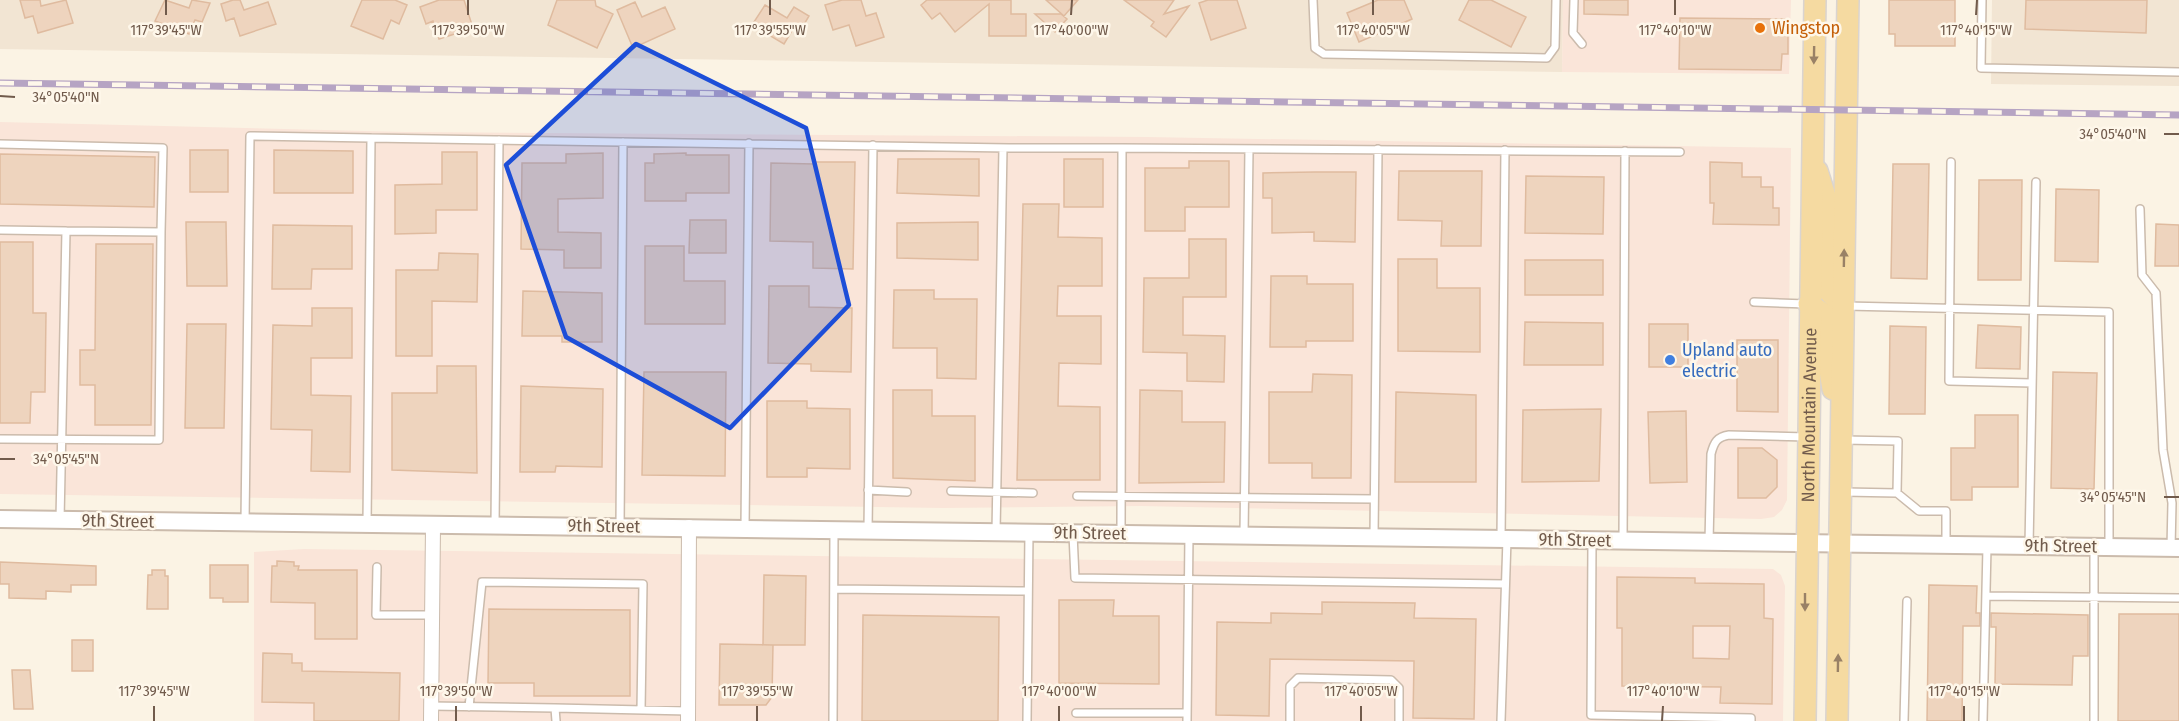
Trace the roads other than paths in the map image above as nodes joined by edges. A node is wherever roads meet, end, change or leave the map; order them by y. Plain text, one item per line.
1 (1313, 0) edge
2 (1556, 0) edge
3 (1574, 0) edge
4 (1815, 0) edge
5 (1834, 0) edge
6 (1848, 0) edge
7 (1982, 0) edge
8 (1582, 44) dead end
9 (1849, 54) junction
10 (2179, 72) edge
11 (371, 138) junction
12 (499, 140) junction
13 (623, 141) junction
14 (749, 143) junction
15 (0, 144) edge
16 (873, 145) junction
17 (1003, 148) junction
18 (1122, 148) junction
19 (1249, 148) junction
20 (1378, 149) junction
21 (1505, 150) junction
22 (1625, 151) junction
23 (1680, 152) dead end
24 (1812, 156) junction
25 (1951, 162) dead end
26 (2036, 182) dead end
27 (2140, 209) dead end
28 (0, 230) edge
29 (66, 231) junction
30 (161, 232) junction
31 (1754, 302) dead end
32 (1809, 304) junction
33 (1843, 306) junction
34 (1949, 310) junction
35 (2034, 312) junction
36 (2032, 383) junction
37 (1843, 418) junction
38 (1807, 437) junction
39 (0, 439) edge
40 (61, 439) junction
41 (1843, 440) junction
42 (868, 490) junction
43 (951, 491) dead end
44 (907, 492) dead end
45 (1842, 492) junction
46 (1897, 492) junction
47 (996, 493) junction
48 (1033, 493) dead end
49 (1077, 496) dead end
50 (1121, 496) junction
51 (1245, 498) junction
52 (1374, 499) junction
53 (0, 519) edge
54 (60, 520) junction
55 (245, 522) junction
56 (367, 524) junction
57 (495, 525) junction
58 (433, 526) junction
59 (620, 527) junction
60 (688, 527) junction
61 (746, 528) junction
62 (834, 529) junction
63 (868, 530) junction
64 (996, 532) junction
65 (1029, 532) junction
66 (1073, 533) junction
67 (1121, 534) junction
68 (1189, 534) junction
69 (1244, 535) junction
70 (1374, 537) junction
71 (1504, 539) junction
72 (1592, 540) junction
73 (1623, 541) junction
74 (1709, 542) junction
75 (1806, 543) junction
76 (1840, 544) junction
77 (1946, 545) junction
78 (1987, 546) junction
79 (2029, 546) junction
80 (2102, 547) junction
81 (2175, 548) edge
82 (377, 567) dead end
83 (1188, 582) junction
84 (1505, 584) junction
85 (834, 589) junction
86 (1028, 591) junction
87 (1986, 596) junction
88 (2094, 597) junction
89 (2179, 598) edge
90 (1907, 601) dead end
91 (432, 615) junction
92 (1805, 684) junction
93 (431, 706) junction
94 (470, 706) junction
95 (555, 708) junction
96 (641, 710) junction
97 (1076, 713) dead end
98 (688, 716) edge
99 (1187, 717) edge
100 (1591, 718) edge
101 (431, 721) edge
102 (556, 721) edge
103 (833, 721) edge
104 (1027, 721) edge
105 (1290, 721) edge
106 (1399, 721) edge
107 (1501, 721) edge
108 (1751, 721) edge
109 (1805, 721) edge
110 (1820, 721) edge
111 (1837, 721) edge
112 (1904, 721) edge
113 (1983, 721) edge
114 (2094, 721) edge

1 - 2 lane
3 - 8 lane
4 -> 24 main road, North Mountain Avenue
5 - 9 main road
6 - 9 main road, North Mountain Avenue
7 - 10 lane
33 -> 9 main road, North Mountain Avenue
11 - 12 lane
11 - 55 lane
11 - 56 lane
12 - 13 lane
12 - 57 lane
13 - 14 lane
13 - 59 lane
14 - 16 lane
14 - 61 lane
15 - 30 lane
16 - 17 lane
16 - 42 lane
17 - 18 lane
17 - 47 lane
18 - 19 lane
18 - 50 lane
19 - 20 lane
19 - 51 lane
20 - 21 lane
20 - 52 lane
21 - 22 lane
21 - 71 lane
22 - 23 lane
22 - 73 lane
24 - 32 main road, North Mountain Avenue
24 - 33 main road
25 - 34 lane
26 - 35 lane
27 - 81 lane
28 - 29 lane
29 - 30 lane
29 - 40 lane
30 - 40 lane
31 - 32 lane
32 - 37 main road
32 - 38 main road, North Mountain Avenue
33 - 34 lane
33 - 37 main road, North Mountain Avenue
34 - 35 lane
34 - 36 lane
35 - 36 lane
35 - 80 lane
36 - 79 lane
37 - 41 main road, North Mountain Avenue
38 - 74 lane
38 - 75 main road, North Mountain Avenue
39 - 40 lane
40 - 54 lane
41 - 45 main road, North Mountain Avenue
41 - 46 lane
42 - 44 lane
42 - 63 lane
43 - 47 lane
45 - 46 lane
45 - 76 main road, North Mountain Avenue
46 - 77 lane
47 - 48 lane
47 - 64 lane
49 - 50 lane
50 - 51 lane
50 - 67 lane
51 - 52 lane
51 - 69 lane
52 - 70 lane
53 - 54 street, 9th Street
54 - 55 street, 9th Street
55 - 56 street, 9th Street
56 - 58 street, 9th Street
57 - 58 street, 9th Street
57 - 59 street, 9th Street
58 - 91 street
59 - 60 street, 9th Street
60 - 61 street, 9th Street
60 - 98 street
61 - 62 street, 9th Street
62 - 63 street, 9th Street
62 - 85 lane
63 - 64 street, 9th Street
64 - 65 street, 9th Street
65 - 66 street, 9th Street
65 - 86 lane
66 - 67 street, 9th Street
66 - 83 lane
67 - 68 street, 9th Street
68 - 69 street, 9th Street
68 - 83 lane
69 - 70 street, 9th Street
70 - 71 street, 9th Street
71 - 72 street, 9th Street
71 - 84 lane
72 - 73 street, 9th Street
72 - 100 lane
73 - 74 street, 9th Street
74 - 75 street, 9th Street
75 - 76 street, 9th Street
75 -> 92 main road, North Mountain Avenue
76 - 77 street, 9th Street
111 -> 76 main road, North Mountain Avenue
77 - 78 street, 9th Street
78 - 79 street, 9th Street
78 - 87 lane
79 - 80 street, 9th Street
80 - 81 street, 9th Street
80 - 88 lane
82 - 91 lane
83 - 84 lane
83 - 99 lane
84 - 107 lane
85 - 86 lane
85 - 103 lane
86 - 104 lane
87 - 88 lane
87 - 113 lane
88 - 89 lane
88 - 114 lane
90 - 112 lane
91 - 93 street
92 - 109 main road, North Mountain Avenue
92 - 110 main road
93 - 94 lane
93 - 101 street
94 - 95 lane
94 - 96 lane
95 - 96 lane
95 - 102 lane
96 - 98 lane
97 - 99 lane
100 - 108 lane
105 - 106 lane

